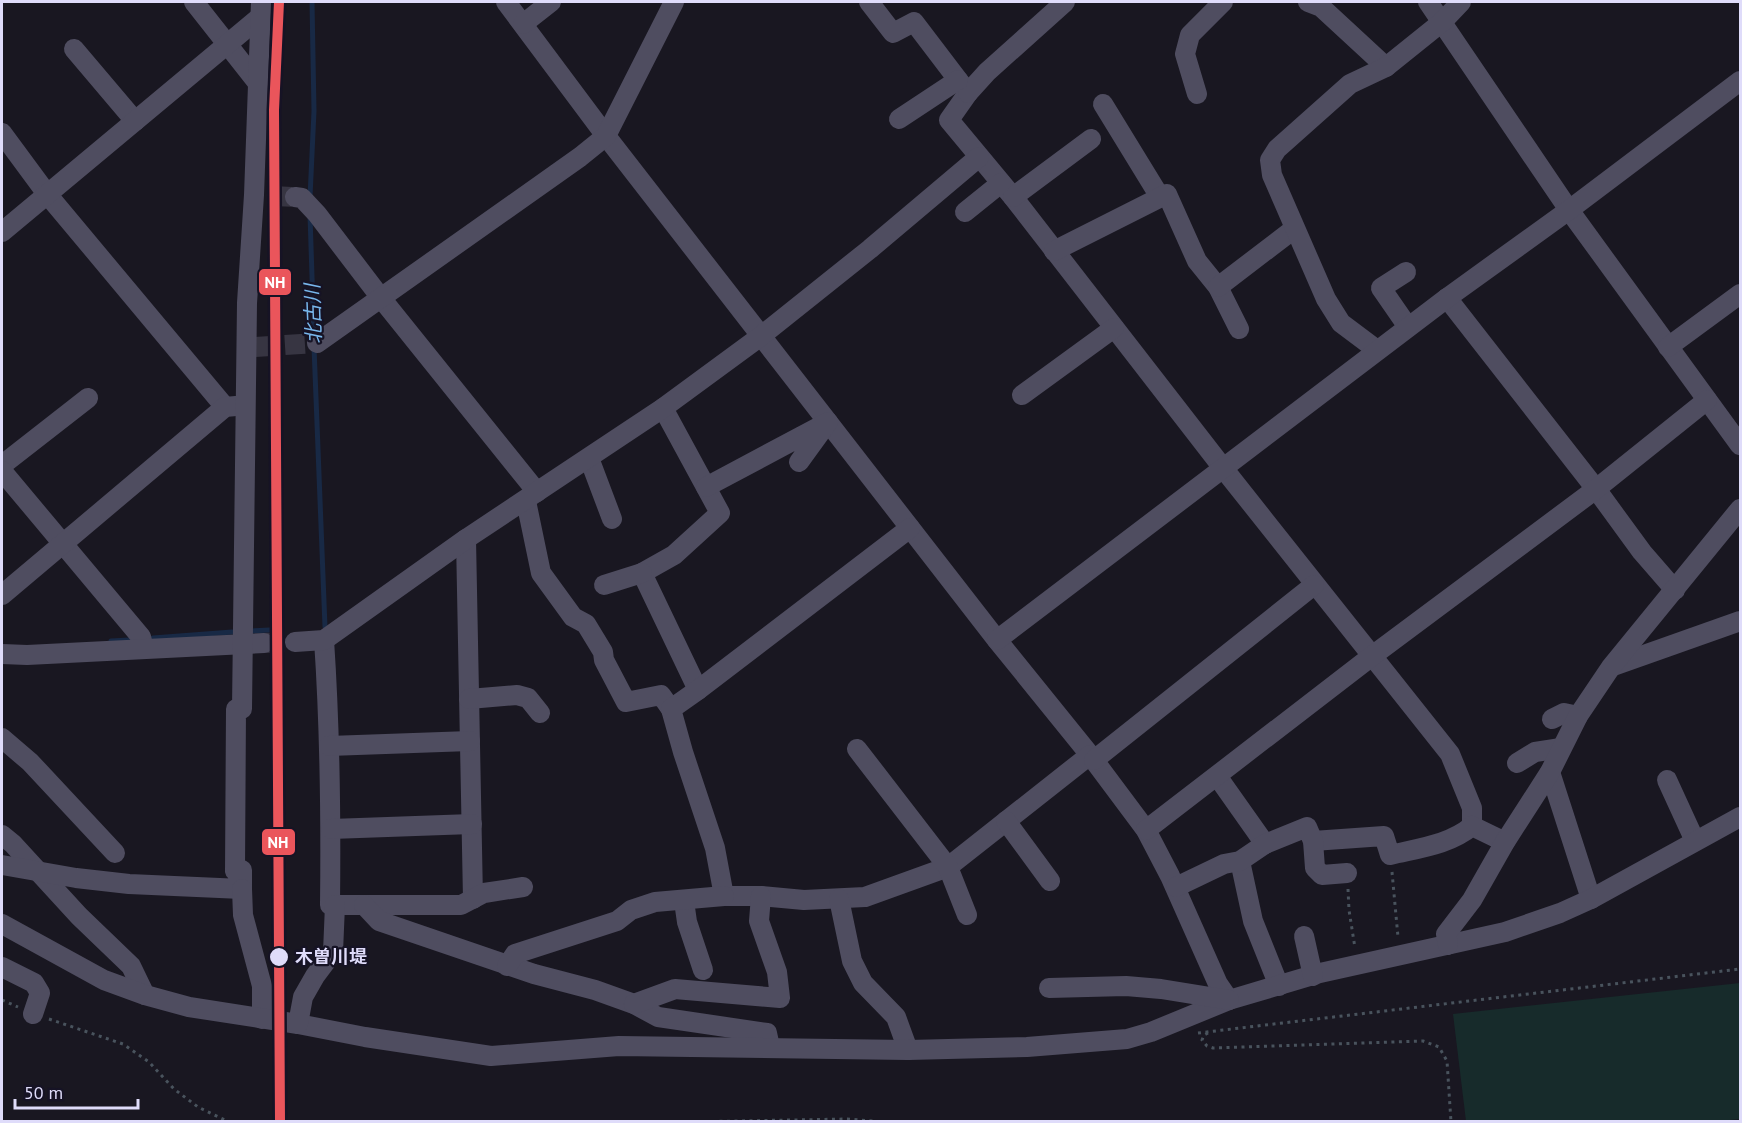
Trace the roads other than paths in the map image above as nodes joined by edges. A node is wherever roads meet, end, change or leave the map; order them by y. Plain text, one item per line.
1 (194, 2) edge
2 (506, 2) edge
3 (551, 2) edge
4 (674, 2) edge
5 (869, 2) edge
6 (1065, 2) edge
7 (1223, 2) edge
8 (1308, 2) edge
9 (1428, 2) edge
10 (1461, 2) edge
11 (260, 9) edge
12 (1442, 22) junction
13 (523, 24) junction
14 (228, 43) junction
15 (74, 49) dead end
16 (1386, 67) junction
17 (1740, 81) edge
18 (257, 82) junction
19 (963, 86) junction
20 (1197, 94) dead end
21 (1102, 104) dead end
22 (899, 118) dead end
23 (135, 121) junction
24 (2, 133) edge
25 (606, 136) junction
26 (1091, 139) dead end
27 (979, 157) junction
28 (1007, 190) junction
29 (47, 194) junction
30 (298, 197) tunnel mouth
31 (1160, 197) junction
32 (1569, 210) junction
33 (965, 212) dead end
34 (1294, 229) junction
35 (2, 232) edge
36 (1054, 251) junction
37 (1406, 272) dead end
38 (1218, 287) junction
39 (1740, 294) edge
40 (381, 298) junction
41 (1447, 298) junction
42 (1408, 327) junction
43 (1114, 328) junction
44 (1239, 329) dead end
45 (761, 336) junction
46 (316, 343) tunnel mouth
47 (1668, 347) junction
48 (1377, 350) junction
49 (1022, 395) dead end
50 (88, 398) dead end
51 (1707, 400) junction
52 (235, 406) junction
53 (663, 408) junction
54 (828, 422) junction
55 (1740, 445) edge
56 (589, 458) junction
57 (799, 462) dead end
58 (2, 465) edge
59 (1223, 468) junction
60 (2, 471) edge
61 (705, 487) junction
62 (1596, 489) junction
63 (531, 496) junction
64 (1740, 509) edge
65 (612, 519) dead end
66 (910, 528) junction
67 (466, 539) junction
68 (63, 543) junction
69 (642, 573) junction
70 (604, 585) dead end
71 (1314, 585) junction
72 (1675, 590) junction
73 (2, 595) edge
74 (1740, 621) edge
75 (324, 640) junction
76 (997, 640) junction
77 (295, 642) tunnel mouth
78 (264, 643) tunnel mouth
79 (242, 644) junction
80 (144, 649) junction
81 (2, 656) edge
82 (1372, 656) junction
83 (1611, 667) junction
84 (698, 690) junction
85 (469, 699) junction
86 (670, 709) junction
87 (540, 714) dead end
88 (1578, 716) junction
89 (1552, 719) dead end
90 (2, 738) edge
91 (470, 741) junction
92 (329, 746) junction
93 (1561, 748) junction
94 (857, 749) dead end
95 (1092, 757) junction
96 (1517, 763) dead end
97 (1550, 772) junction
98 (1217, 776) junction
99 (1667, 780) dead end
100 (1740, 817) edge
101 (1006, 821) junction
102 (472, 824) junction
103 (1473, 826) junction
104 (331, 829) junction
105 (1146, 830) junction
106 (2, 835) edge
107 (1695, 841) junction
108 (1313, 842) junction
109 (1505, 842) junction
110 (1265, 844) junction
111 (115, 854) dead end
112 (1240, 861) junction
113 (2, 865) edge
114 (948, 867) junction
115 (39, 871) junction
116 (1347, 873) road end
117 (1050, 881) dead end
118 (523, 886) dead end
119 (1176, 887) junction
120 (242, 889) junction
121 (724, 896) junction
122 (761, 896) junction
123 (473, 899) junction
124 (839, 899) junction
125 (1591, 899) junction
126 (684, 901) junction
127 (335, 905) junction
128 (364, 905) junction
129 (967, 915) dead end
130 (2, 924) edge
131 (1304, 936) dead end
132 (1448, 945) junction
133 (507, 966) junction
134 (2, 967) edge
135 (703, 970) dead end
136 (1313, 976) junction
137 (1279, 986) junction
138 (1049, 988) dead end
139 (145, 995) junction
140 (1229, 1000) junction
141 (634, 1005) junction
142 (33, 1014) road end
143 (262, 1019) junction
144 (298, 1024) junction
145 (770, 1047) junction
146 (908, 1050) junction

1 - 14 street
2 - 13 street
3 - 13 street
4 - 25 street
5 - 19 street
6 - 19 street
7 - 20 street
8 - 16 street
9 - 12 street
10 - 12 street
11 - 14 street
11 - 18 street
12 - 16 street
12 - 32 street
13 - 25 street
14 - 18 street
14 - 23 street
15 - 23 street
16 - 34 street
17 - 32 street
18 - 52 street
19 - 22 street
19 - 27 street
21 - 31 street
23 - 29 street
24 - 29 street
25 - 40 street
25 - 45 street
26 - 28 street
27 - 28 street
27 - 45 street
28 - 33 street
28 - 36 street
29 - 35 street
29 - 52 street
30 - 40 street
31 - 36 street
31 - 38 street
32 - 41 street
32 - 47 street
34 - 38 street
34 - 48 street
36 - 43 street
37 - 42 street
38 - 44 street
39 - 47 street
40 - 46 street
40 - 63 street
41 - 42 street
41 - 62 street
42 - 48 street
43 - 49 street
43 - 59 street
45 - 53 street
45 - 54 street
47 - 51 street
48 - 59 street
50 - 58 street
51 - 55 street
51 - 62 street
52 - 68 street
52 - 79 street
53 - 56 street
53 - 61 street
54 - 57 street
54 - 61 street
54 - 66 street
56 - 63 street
56 - 65 street
59 - 71 street
59 - 76 street
60 - 68 street
61 - 69 street
62 - 72 street
62 - 82 street
63 - 67 street
63 - 86 street
64 - 72 street
66 - 76 street
66 - 84 street
67 - 75 street
67 - 85 street
68 - 73 street
68 - 80 street
69 - 70 street
69 - 84 street
71 - 82 street
71 - 95 street
72 - 83 street
74 - 83 street
75 - 77 street
75 - 92 street
76 - 95 street
78 - 79 street
79 - 80 street
79 - 120 street
80 - 81 street
82 - 98 street
82 - 103 street
83 - 88 street
84 - 86 street
85 - 87 street
85 - 91 street
86 - 121 street
88 - 89 street
88 - 93 street
90 - 111 street
91 - 92 street
91 - 102 street
92 - 104 street
93 - 96 street
93 - 97 street
94 - 114 street
95 - 101 street
95 - 105 street
97 - 109 street
97 - 125 street
98 - 105 street
98 - 110 street
99 - 107 street
100 - 107 street
101 - 114 street
101 - 117 street
102 - 104 street
102 - 123 street
103 - 108 street
103 - 109 street
104 - 127 street
105 - 119 street
106 - 115 street
107 - 125 street
108 - 110 street
108 - 116 street
109 - 132 street
110 - 112 street
112 - 119 street
112 - 137 street
113 - 115 street
114 - 124 street
114 - 129 street
115 - 120 street
115 - 139 street
118 - 123 street
119 - 140 street
120 - 143 street
121 - 122 street
121 - 126 street
122 - 124 street
122 - 141 street
123 - 128 street
124 - 146 street
125 - 132 street
126 - 133 street
126 - 135 street
127 - 128 street
127 - 144 street
128 - 133 street
130 - 139 street
131 - 136 street
132 - 136 street
133 - 141 street
134 - 142 street
136 - 137 street
137 - 140 street
138 - 140 street
139 - 143 street
140 - 146 street
141 - 145 street
143 - 144 street
144 - 145 street
145 - 146 street

